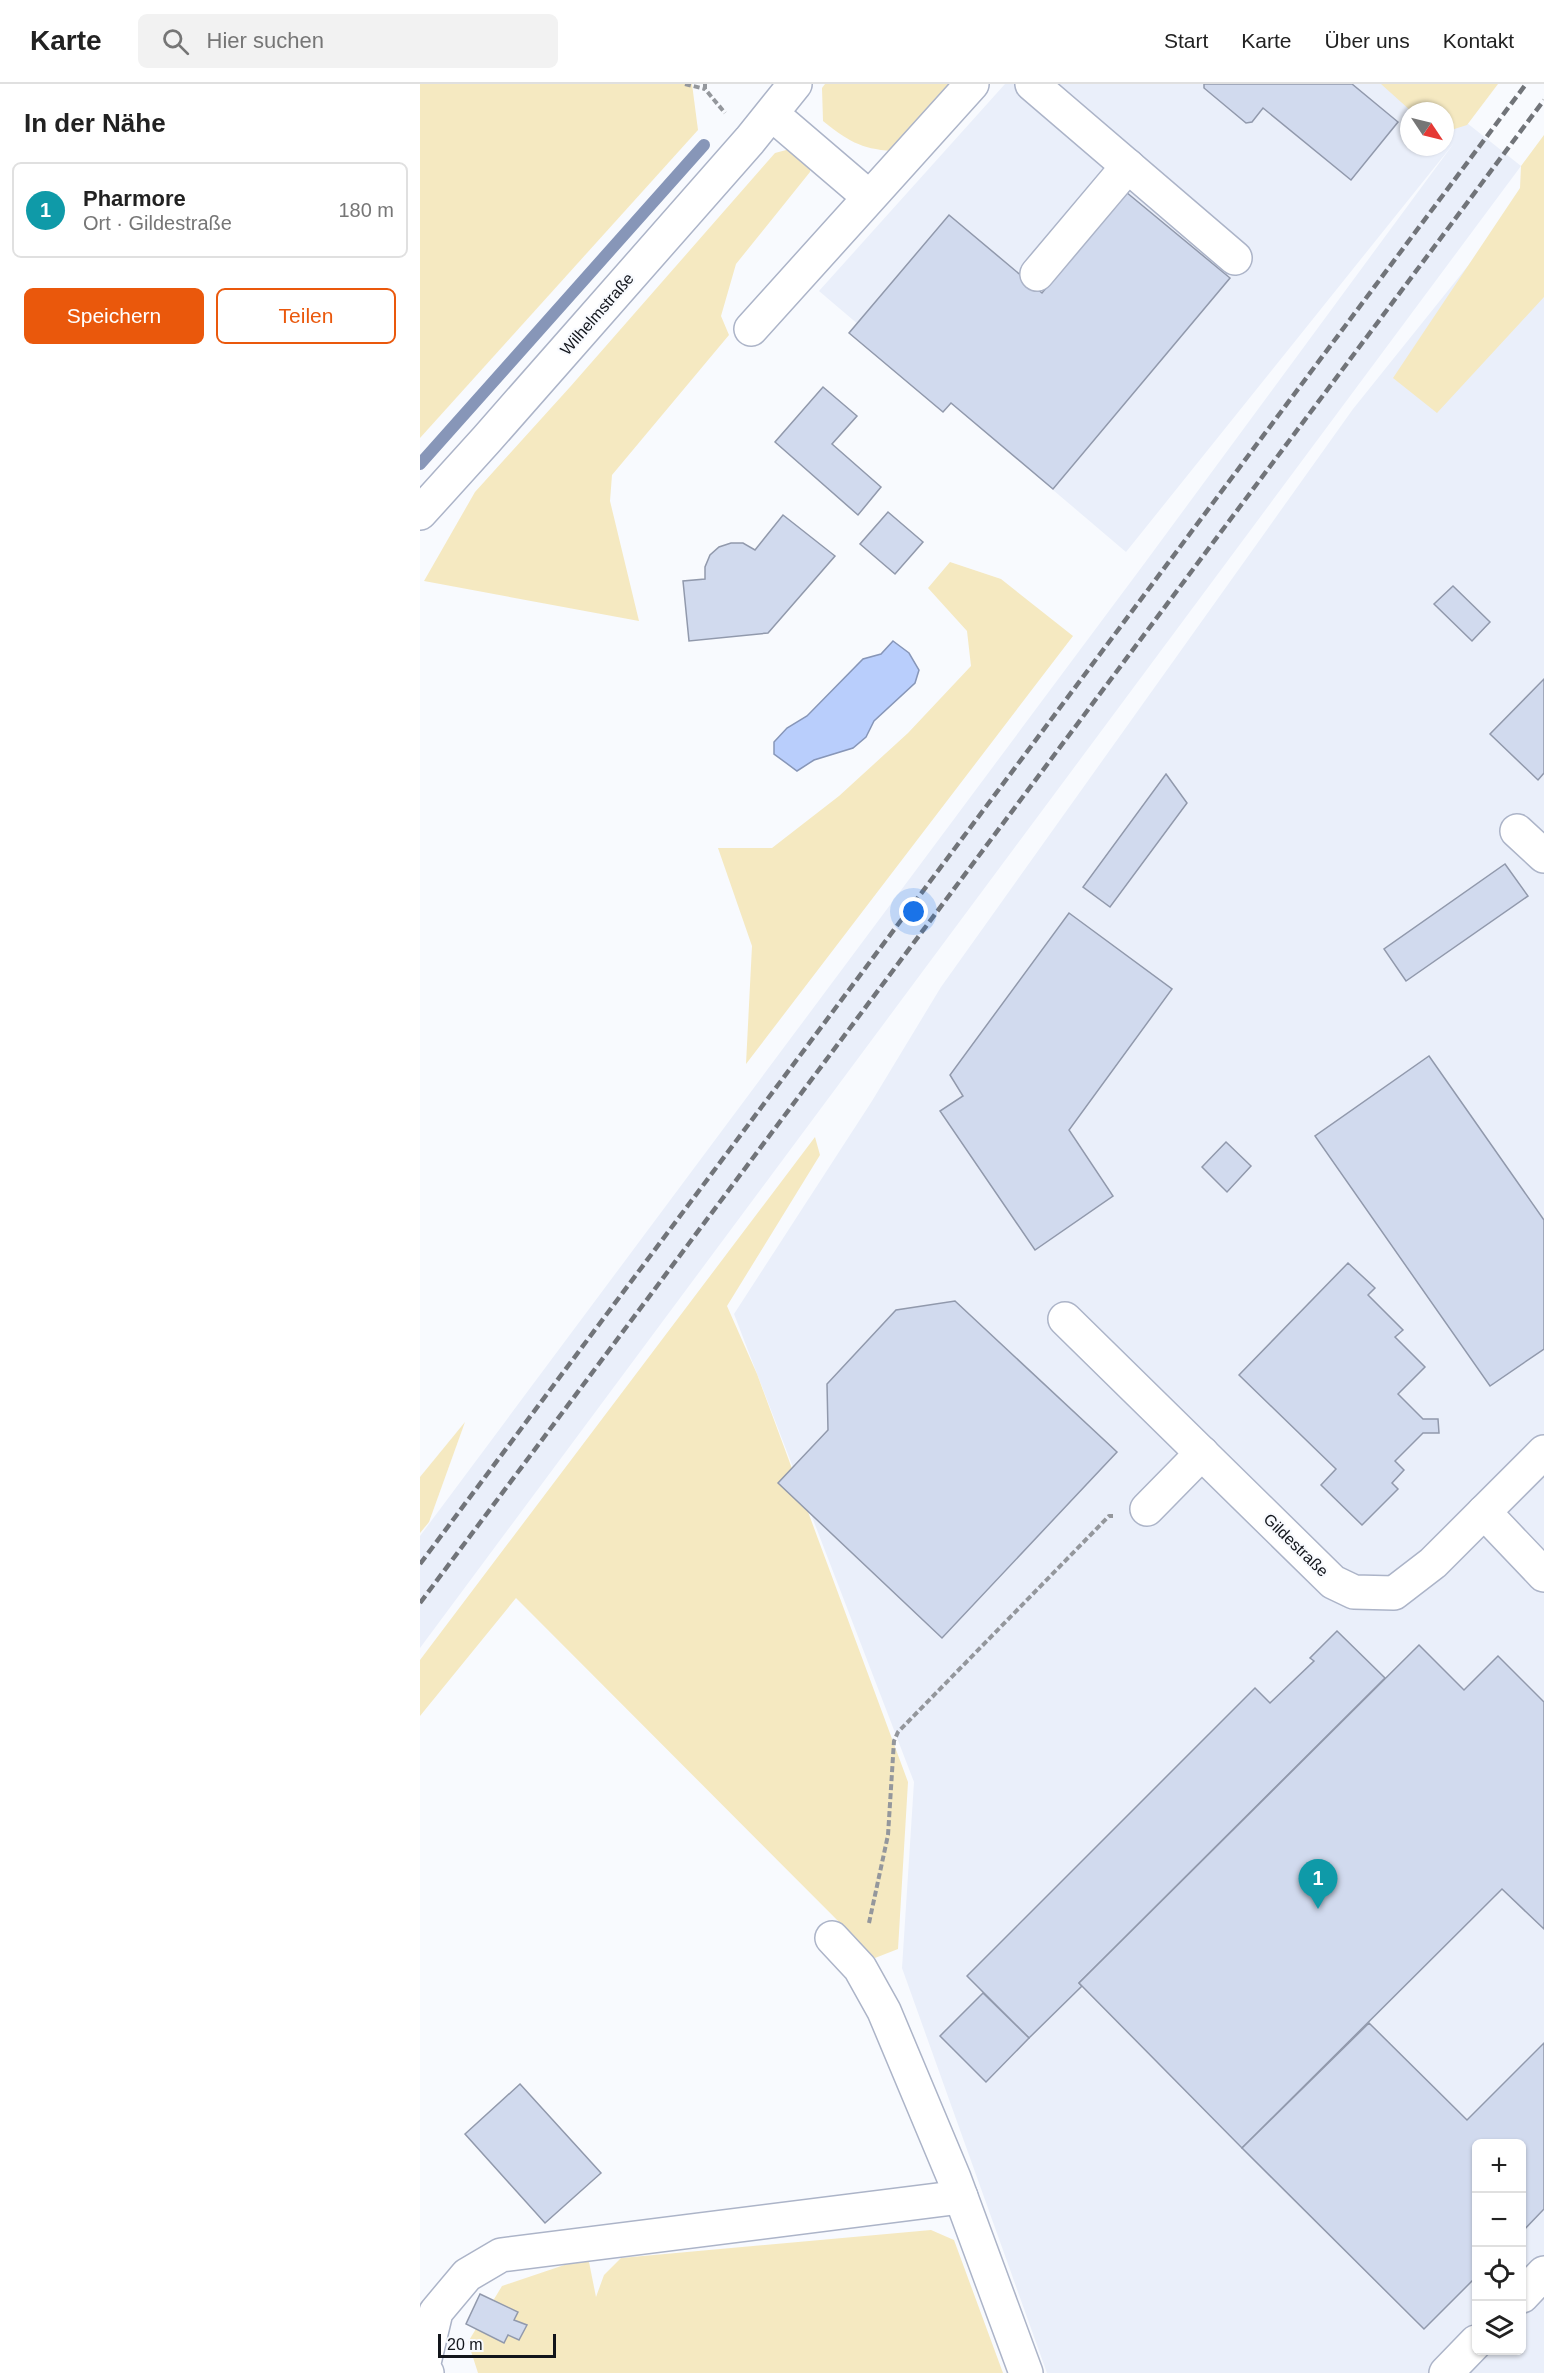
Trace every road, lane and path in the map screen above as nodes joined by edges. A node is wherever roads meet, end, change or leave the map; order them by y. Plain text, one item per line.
1 (685, 84) edge
2 (795, 84) edge
3 (972, 84) edge
4 (1032, 84) edge
5 (705, 89) dead end
6 (772, 114) junction
7 (1128, 166) junction
8 (869, 197) junction
9 (1235, 258) dead end
10 (1037, 274) dead end
11 (751, 329) dead end
12 (420, 513) edge
13 (1517, 831) dead end
14 (1544, 856) edge
15 (1065, 1319) dead end
16 (1544, 1452) edge
17 (1202, 1453) junction
18 (1147, 1509) joint
19 (1484, 1512) junction
20 (1544, 1575) edge
21 (832, 1938) dead end
22 (860, 1968) junction
23 (961, 2197) junction
24 (1544, 2273) edge
25 (1526, 2291) edge
26 (1472, 2346) edge
27 (427, 2373) edge
28 (1026, 2373) edge
29 (1446, 2373) edge

1 - 5 path
2 - 6 street, Wilhelmstraße
3 - 8 street
4 - 7 street
6 - 8 street
6 - 12 street, Wilhelmstraße
7 - 9 street
7 - 10 street
8 - 11 street
13 - 14 street
15 - 17 street, Gildestraße
16 - 19 street, Gildestraße
17 - 18 street
17 - 19 street, Gildestraße
18 - 22 path
19 - 20 street
21 - 22 street
22 - 23 street
23 - 27 street
23 - 28 street
24 - 25 street
26 - 29 street

